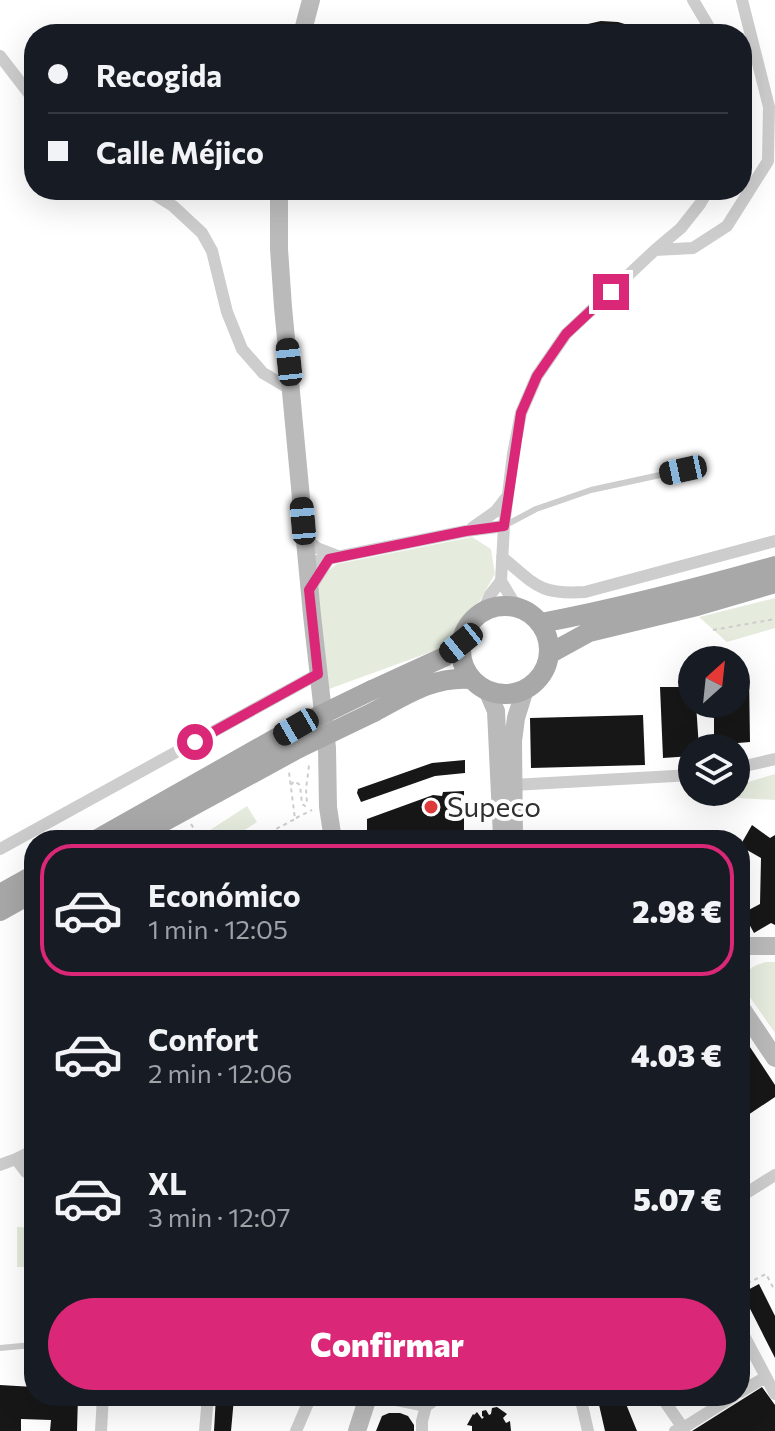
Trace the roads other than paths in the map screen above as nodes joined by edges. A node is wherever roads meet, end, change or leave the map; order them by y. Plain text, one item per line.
1 (311, 0) edge
2 (693, 0) edge
3 (742, 0) edge
4 (305, 24) edge
5 (707, 24) edge
6 (748, 24) edge
7 (752, 40) edge
8 (0, 56) edge
9 (24, 87) edge
10 (752, 186) edge
11 (163, 200) edge
12 (279, 200) edge
13 (702, 200) edge
14 (743, 200) edge
15 (655, 250) junction
16 (292, 390) junction
17 (683, 470) dead end
18 (508, 496) junction
19 (504, 526) junction
20 (468, 530) junction
21 (304, 537) junction
22 (775, 541) edge
23 (502, 555) junction
24 (334, 558) junction
25 (307, 563) junction
26 (775, 566) edge
27 (501, 581) junction
28 (775, 583) edge
29 (309, 590) junction
30 (516, 606) junction
31 (483, 611) junction
32 (541, 623) junction
33 (461, 643) junction
34 (549, 654) junction
35 (318, 674) junction
36 (479, 684) junction
37 (525, 689) junction
38 (294, 744) junction
39 (775, 759) edge
40 (750, 765) edge
41 (678, 776) edge
42 (513, 785) junction
43 (35, 830) edge
44 (117, 830) edge
45 (147, 830) edge
46 (332, 830) edge
47 (502, 830) edge
48 (514, 830) edge
49 (24, 836) edge
50 (0, 849) edge
51 (24, 881) edge
52 (0, 894) edge
53 (24, 898) edge
54 (0, 911) edge
55 (750, 946) edge
56 (775, 946) edge
57 (750, 1021) edge
58 (775, 1058) edge
59 (24, 1155) edge
60 (16, 1159) junction
61 (0, 1165) edge
62 (24, 1169) edge
63 (775, 1175) edge
64 (750, 1191) edge
65 (24, 1346) edge
66 (750, 1347) edge
67 (0, 1348) edge
68 (766, 1377) junction
69 (750, 1386) edge
70 (775, 1394) edge
71 (102, 1406) edge
72 (207, 1406) edge
73 (307, 1406) edge
74 (366, 1406) edge
75 (426, 1406) edge
76 (582, 1406) edge
77 (666, 1406) edge
78 (717, 1406) edge
79 (679, 1430) edge
80 (101, 1431) edge
81 (205, 1431) edge
82 (296, 1431) edge
83 (357, 1431) edge
84 (422, 1431) edge
85 (588, 1431) edge

1 - 4 main road
2 - 5 street
3 - 6 street
7 - 10 street
8 - 9 street
11 - 16 street
12 - 16 main road
13 - 15 street
14 - 15 street
15 - 18 street
16 - 21 main road
17 - 19 lane
18 - 19 street
18 - 20 street
19 - 20 street
19 - 23 street
20 - 23 street
20 - 24 street
21 - 24 street
21 - 25 main road
22 - 23 street
23 - 27 street
24 - 25 street
24 - 29 street
25 - 29 main road
26 - 32 main road
27 - 30 street
27 - 31 street
28 - 34 main road
29 - 35 main road
30 - 31 main road
30 - 32 main road
31 - 33 main road
32 - 34 main road
33 - 36 main road
33 - 38 main road, bridge
34 - 37 main road
35 - 43 street
35 - 46 main road
36 - 37 main road
36 - 38 main road, bridge
36 - 47 main road
37 - 42 main road
38 - 44 main road
38 - 45 main road
39 - 40 street
41 - 42 street
42 - 48 main road
49 - 50 street
51 - 52 main road
53 - 54 main road
55 - 56 main road
57 - 58 main road
59 - 60 street
60 - 61 street
60 - 62 street
63 - 64 street
65 - 67 lane
66 - 68 street
68 - 69 street
68 - 70 street
71 - 80 street
72 - 81 street
73 - 82 street
74 - 83 main road
75 - 84 street
76 - 85 street
77 - 79 street
78 - 79 street

